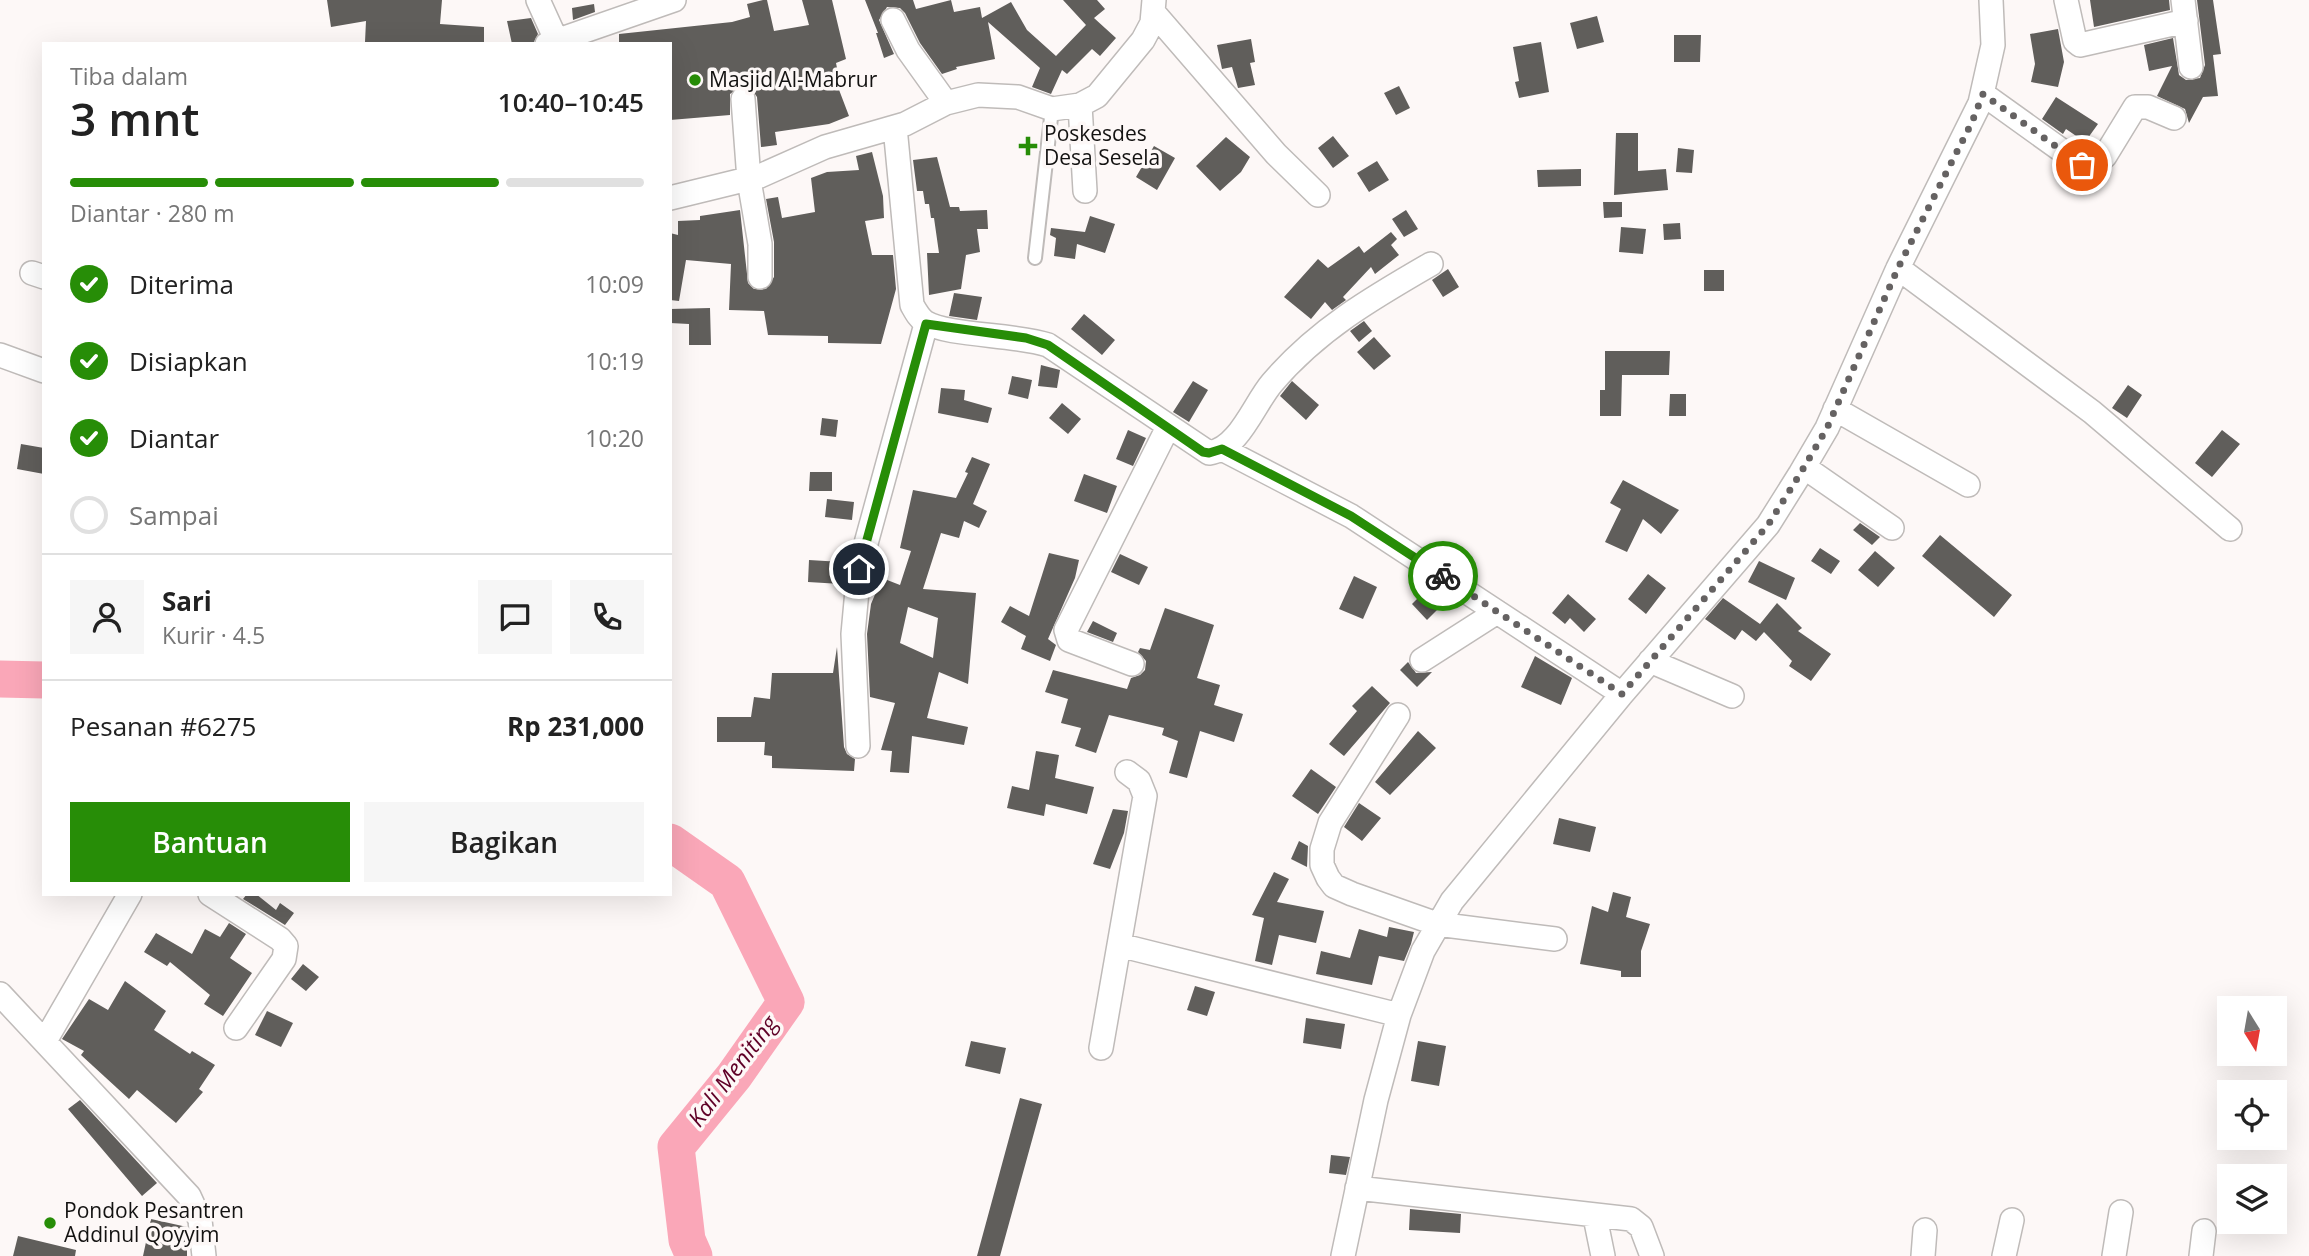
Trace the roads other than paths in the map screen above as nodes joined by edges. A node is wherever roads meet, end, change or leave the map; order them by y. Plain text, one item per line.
1 (538, 0) edge
2 (674, 0) edge
3 (1991, 0) edge
4 (2066, 0) edge
5 (1154, 7) edge
6 (2184, 11) edge
7 (893, 20) dead end
8 (554, 42) edge
9 (557, 42) edge
10 (2191, 66) dead end
11 (1983, 94) junction
12 (743, 99) dead end
13 (946, 103) junction
14 (1080, 105) junction
15 (1052, 109) junction
16 (2174, 118) dead end
17 (895, 127) junction
18 (749, 180) junction
19 (1085, 191) dead end
20 (1318, 195) dead end
21 (672, 198) edge
22 (1035, 258) dead end
23 (1432, 264) dead end
24 (1898, 268) junction
25 (760, 277) dead end
26 (926, 324) junction
27 (0, 355) edge
28 (42, 371) edge
29 (1835, 409) junction
30 (1168, 427) junction
31 (1222, 449) junction
32 (1804, 467) junction
33 (1968, 485) dead end
34 (1892, 528) dead end
35 (2230, 529) dead end
36 (1497, 612) junction
37 (1422, 660) dead end
38 (1650, 661) junction
39 (1132, 664) dead end
40 (1622, 694) junction
41 (1732, 696) dead end
42 (1398, 715) dead end
43 (858, 746) dead end
44 (1127, 772) dead end
45 (129, 896) edge
46 (221, 897) edge
47 (1437, 924) junction
48 (1555, 939) dead end
49 (1119, 945) junction
50 (0, 994) edge
51 (1399, 1015) junction
52 (236, 1028) dead end
53 (45, 1041) junction
54 (1101, 1048) dead end
55 (1357, 1188) junction
56 (2121, 1212) dead end
57 (1595, 1217) junction
58 (2012, 1220) dead end
59 (1925, 1230) dead end
60 (2204, 1231) dead end
61 (204, 1256) edge
62 (1343, 1256) edge
63 (1603, 1256) edge
64 (1652, 1256) edge
65 (1923, 1256) edge
66 (2004, 1256) edge
67 (2114, 1256) edge
68 (2201, 1256) edge

1 - 8 street
2 - 9 street
3 - 11 street
4 - 6 street
5 - 14 street
5 - 20 street
6 - 10 street
7 - 13 street
11 - 16 street
11 - 24 street
12 - 18 street
13 - 15 street
13 - 17 street
14 - 15 street
14 - 19 street
15 - 22 lane
17 - 18 street
17 - 26 street
18 - 21 street
18 - 25 street
23 - 31 street
24 - 29 street
24 - 35 street
26 - 30 street
26 - 43 street
27 - 28 street
29 - 32 street
29 - 33 street
30 - 31 street
30 - 39 street
31 - 36 street
32 - 34 street
32 - 38 street
36 - 37 street
36 - 40 street
38 - 40 street
38 - 41 street
40 - 47 street
42 - 47 street
44 - 49 street
45 - 53 street
46 - 52 street
47 - 48 street
47 - 51 street
49 - 51 street
49 - 54 street
50 - 53 street
51 - 55 street
53 - 61 street
55 - 57 street
55 - 62 street
56 - 67 street
57 - 63 street
57 - 64 street
58 - 66 street
59 - 65 street
60 - 68 street

